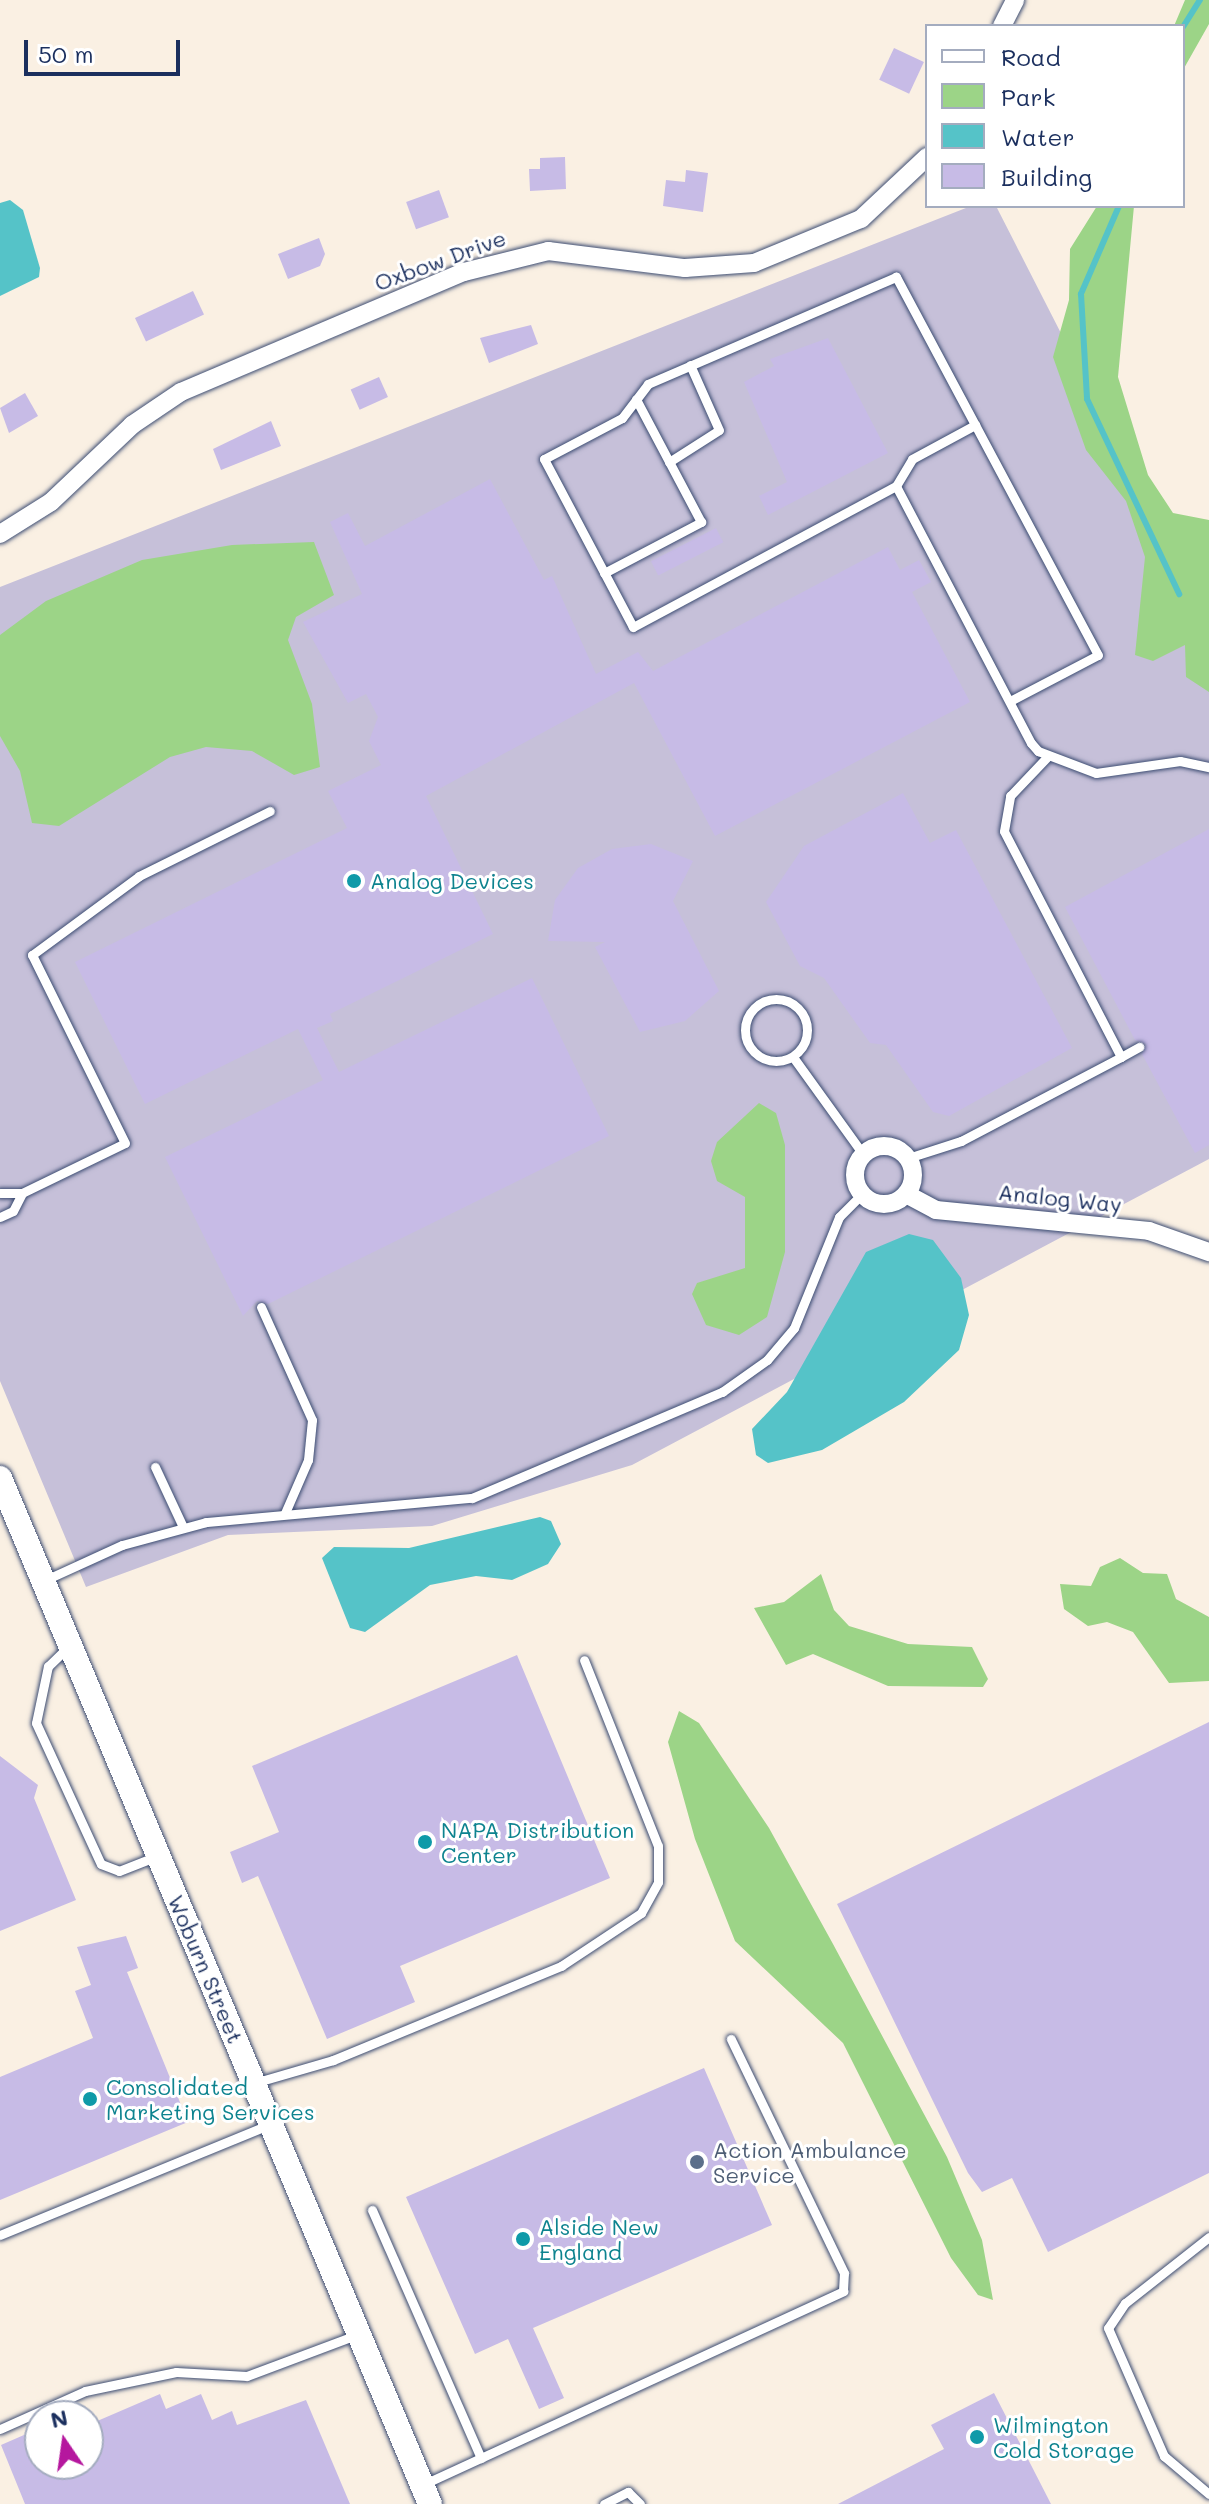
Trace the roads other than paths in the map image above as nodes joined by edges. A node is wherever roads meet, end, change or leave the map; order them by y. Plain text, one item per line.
1 (1015, 0) edge
2 (1003, 24) edge
3 (925, 159) edge
4 (690, 365) junction
5 (636, 399) junction
6 (975, 425) junction
7 (669, 462) junction
8 (896, 486) junction
9 (0, 534) edge
10 (604, 573) junction
11 (1010, 701) junction
12 (1047, 757) junction
13 (1209, 767) edge
14 (270, 811) dead end
15 (1139, 1047) dead end
16 (793, 1057) junction
17 (1121, 1057) junction
18 (863, 1154) junction
19 (908, 1158) junction
20 (0, 1193) edge
21 (22, 1193) junction
22 (862, 1194) junction
23 (906, 1194) junction
24 (0, 1217) edge
25 (1209, 1251) edge
26 (261, 1307) dead end
27 (155, 1467) dead end
28 (1, 1482) edge
29 (285, 1513) junction
30 (183, 1527) junction
31 (43, 1581) junction
32 (71, 1645) junction
33 (584, 1660) dead end
34 (159, 1855) junction
35 (731, 2039) dead end
36 (254, 2083) junction
37 (271, 2124) junction
38 (372, 2210) dead end
39 (0, 2235) edge
40 (1209, 2237) edge
41 (360, 2334) junction
42 (0, 2429) edge
43 (481, 2458) junction
44 (426, 2494) edge
45 (1209, 2494) edge
46 (604, 2504) edge
47 (640, 2504) edge

1 - 2 street
3 - 9 street, Oxbow Drive
4 - 5 lane
4 - 6 lane
4 - 7 lane
5 - 7 lane
5 - 10 lane
6 - 8 lane
6 - 11 lane
7 - 10 lane
8 - 10 lane
8 - 11 lane
11 - 12 lane
12 - 13 lane
12 - 17 lane
14 - 21 lane
15 - 17 lane
16 - 16 lane
16 - 18 lane
17 - 19 lane
18 - 19 street
18 - 22 street
19 - 23 street
20 - 21 lane
21 - 24 lane
22 - 23 street, Analog Way
22 - 29 lane
23 - 25 street, Analog Way
26 - 29 lane
27 - 30 lane
28 - 31 street, Woburn Street
29 - 30 lane
30 - 31 lane
31 - 32 street, Woburn Street
32 - 34 street, Woburn Street
32 - 34 lane
33 - 36 lane
34 - 36 street, Woburn Street
35 - 43 lane
36 - 37 street, Woburn Street
37 - 39 lane
37 - 41 street, Woburn Street
38 - 43 lane
40 - 45 lane
41 - 42 lane
41 - 44 street, Woburn Street
43 - 44 lane
46 - 47 lane

